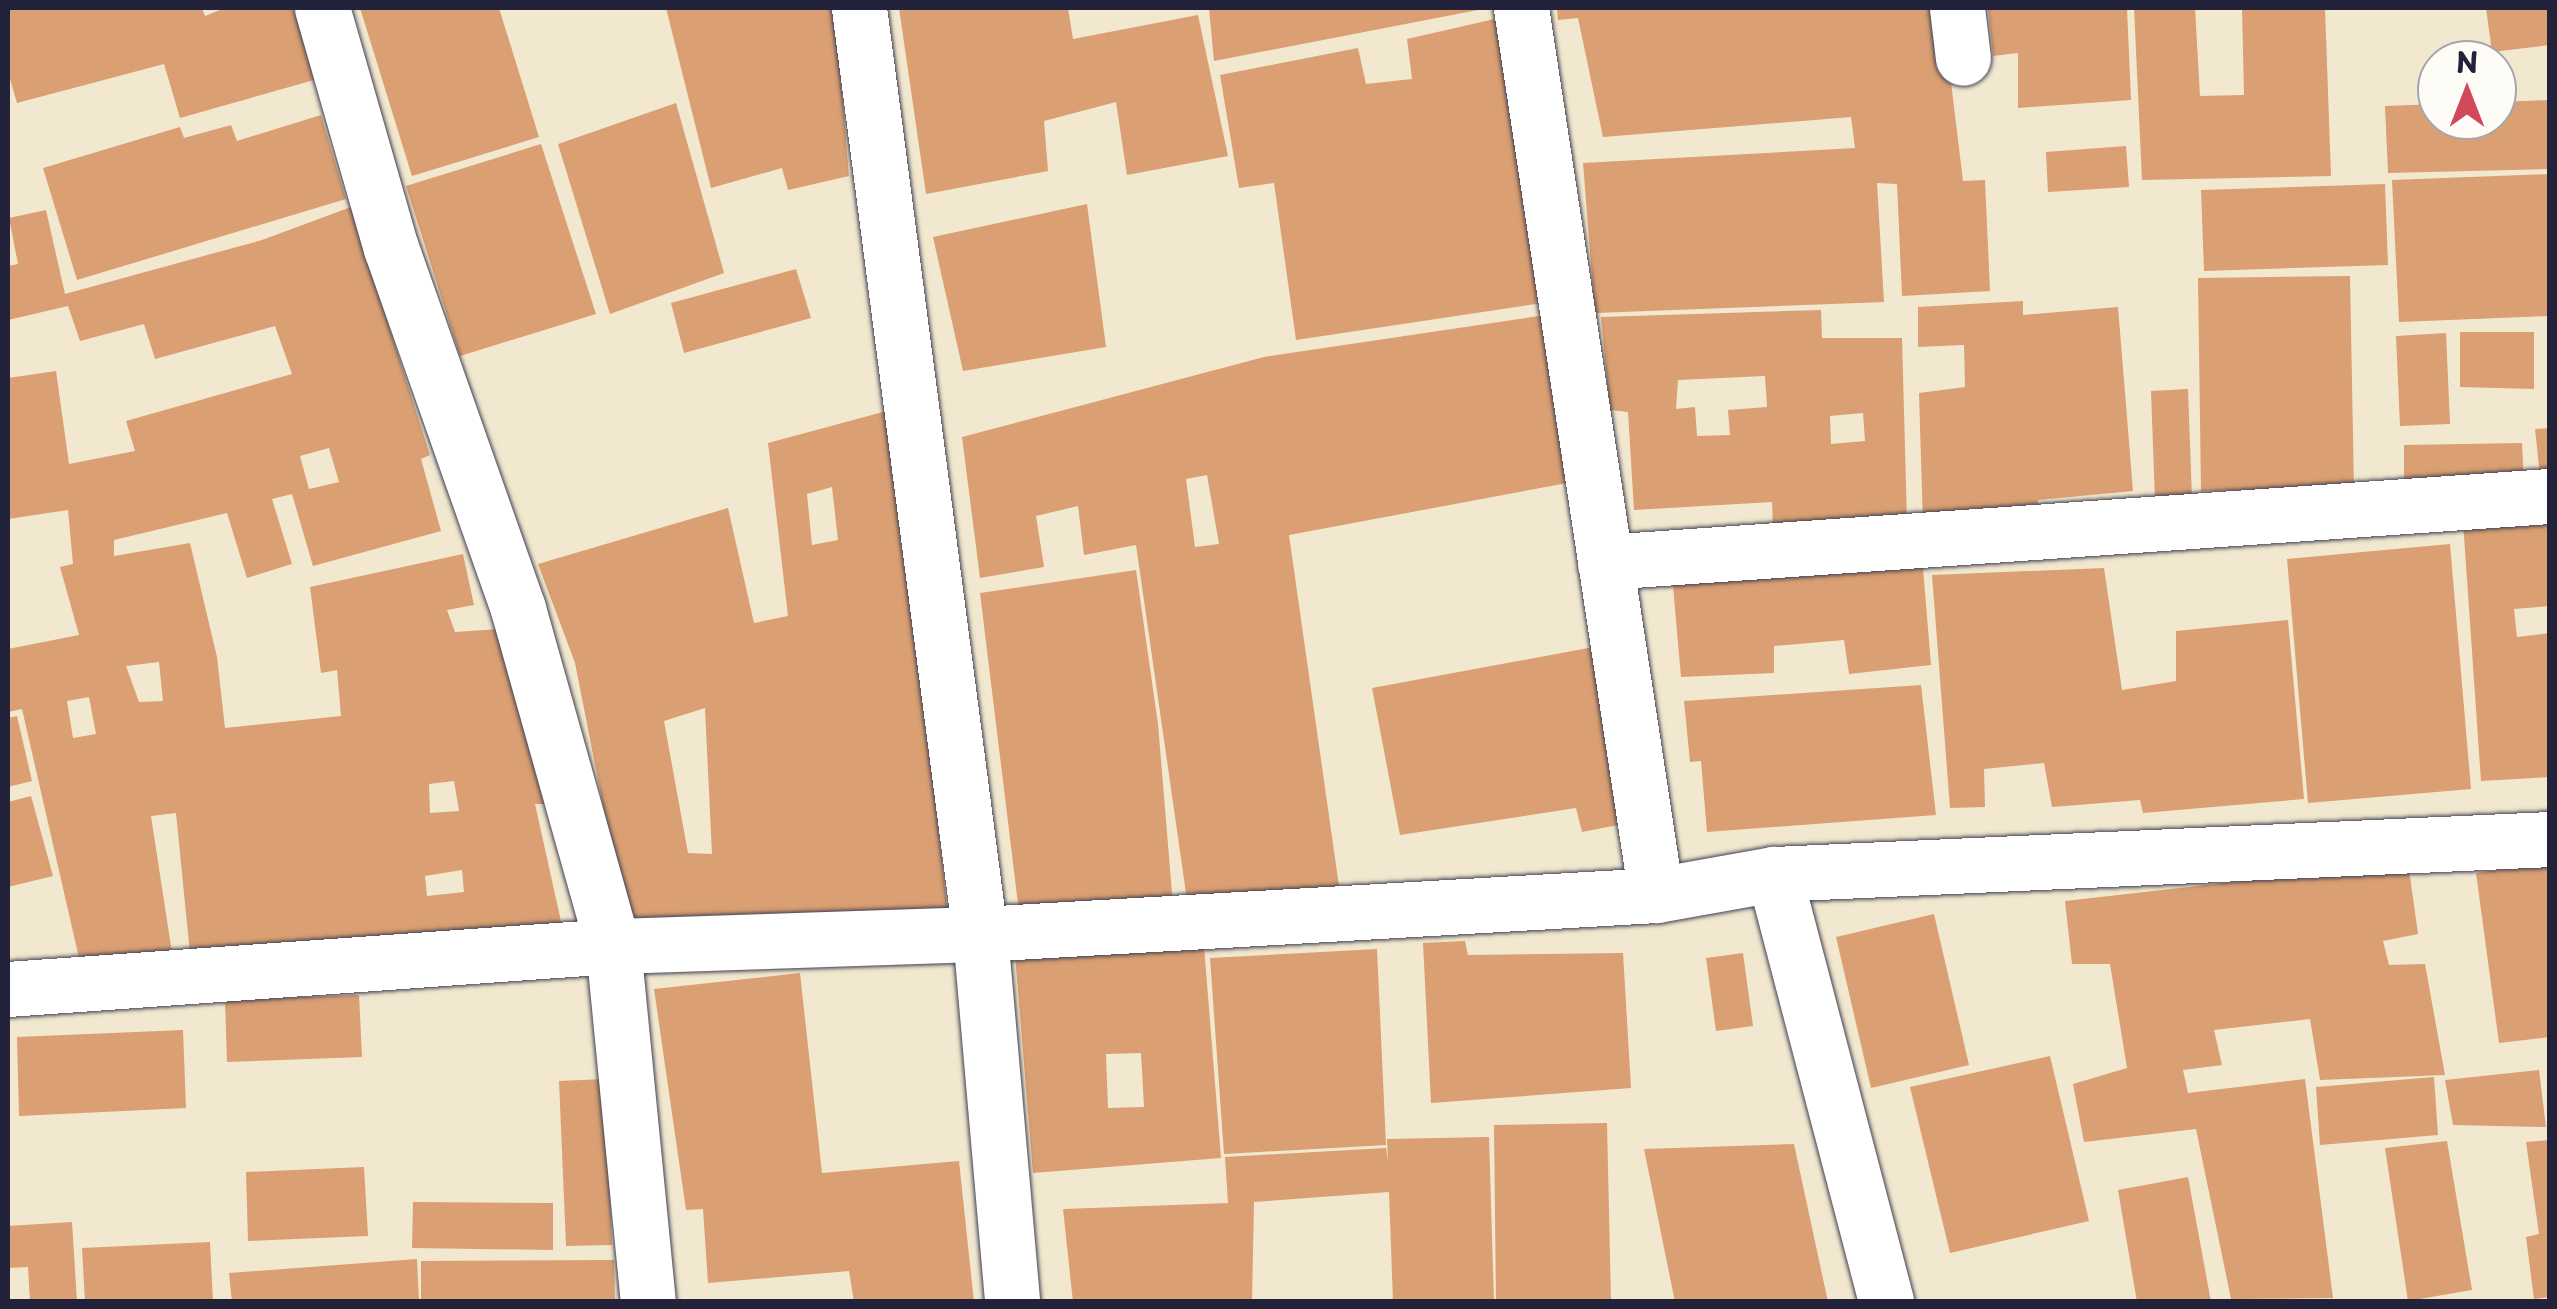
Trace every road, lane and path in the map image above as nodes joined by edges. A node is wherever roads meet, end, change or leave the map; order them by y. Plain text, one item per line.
1 (322, 8) edge
2 (859, 8) edge
3 (1521, 8) edge
4 (2550, 496) edge
5 (1604, 562) junction
6 (2550, 839) edge
7 (1774, 874) junction
8 (1656, 894) junction
9 (980, 934) junction
10 (613, 946) junction
11 (8, 989) edge
12 (648, 1302) edge
13 (1012, 1302) edge
14 (1886, 1302) edge

1 - 10 street
2 - 9 street
3 - 5 street
4 - 5 street
5 - 8 street
6 - 7 street
7 - 8 street
7 - 14 street
8 - 9 street
9 - 10 street
9 - 13 street
10 - 11 street
10 - 12 street

